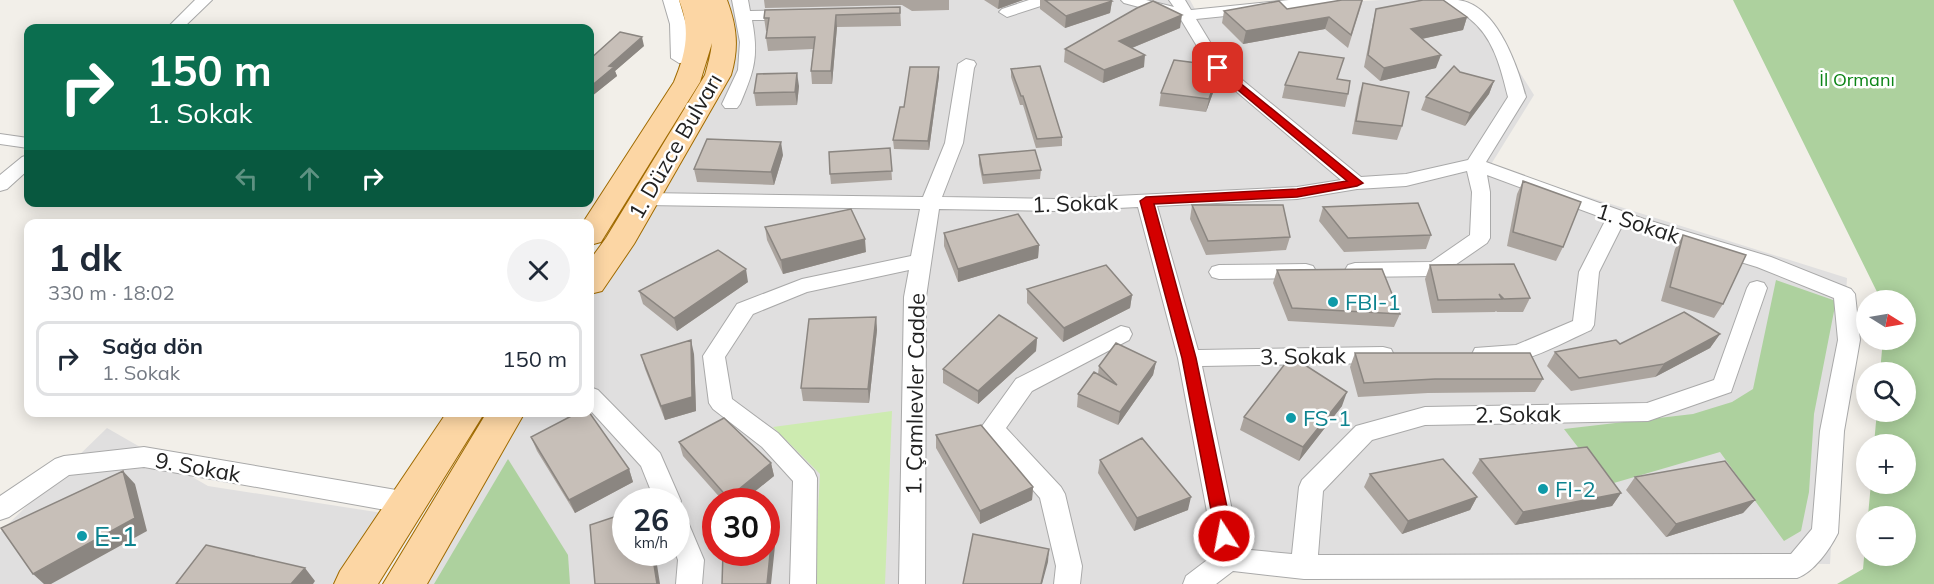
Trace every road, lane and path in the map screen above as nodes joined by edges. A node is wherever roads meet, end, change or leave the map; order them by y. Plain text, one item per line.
1 (204, 0) edge
2 (671, 0) edge
3 (691, 0) edge
4 (715, 0) edge
5 (1045, 0) edge
6 (1129, 0) edge
7 (1335, 0) edge
8 (1446, 0) edge
9 (1181, 7) edge
10 (742, 8) edge
11 (1007, 12) dead end
12 (812, 14) edge
13 (178, 24) edge
14 (697, 59) junction
15 (968, 64) dead end
16 (731, 104) dead end
17 (0, 139) edge
18 (24, 142) edge
19 (24, 164) edge
20 (1475, 164) junction
21 (1357, 183) junction
22 (0, 185) edge
23 (645, 199) junction
24 (1146, 201) junction
25 (930, 204) junction
26 (1617, 216) junction
27 (594, 229) edge
28 (921, 261) junction
29 (1219, 272) dead end
30 (594, 277) edge
31 (1757, 288) dead end
32 (1120, 334) dead end
33 (1406, 354) edge
34 (1462, 354) edge
35 (1189, 358) junction
36 (594, 400) edge
37 (464, 417) edge
38 (504, 417) edge
39 (663, 488) edge
40 (408, 503) junction
41 (0, 509) edge
42 (690, 558) edge
43 (1229, 558) junction
44 (1304, 567) junction
45 (355, 584) edge
46 (404, 584) edge
47 (689, 584) edge
48 (803, 584) edge
49 (912, 584) edge
50 (1067, 584) edge
51 (1196, 584) edge

1 - 13 street
2 - 14 street
3 - 14 main road, 1. Düzce Bulvarı
4 - 23 main road, 1. Düzce Bulvarı
5 - 11 street
6 - 9 street
7 - 9 street
8 - 20 street
9 - 21 street
10 - 12 street
10 - 16 street
14 - 27 main road, 1. Düzce Bulvarı
15 - 25 street, 1. Çamlıevler Cadde
17 - 18 street
19 - 22 street
20 - 21 street, 1. Sokak
20 - 26 street, 1. Sokak
20 - 29 street
21 - 24 street, 1. Sokak
23 - 25 street, 1. Sokak
23 - 30 main road, 1. Düzce Bulvarı
24 - 25 street, 1. Sokak
24 - 35 street
25 - 28 street, 1. Çamlıevler Cadde
26 - 34 street
26 - 44 street, 1. Sokak
28 - 48 street
28 - 49 street, 1. Çamlıevler Cadde
31 - 44 street, 2. Sokak
32 - 50 street
33 - 35 street, 3. Sokak
35 - 43 street
36 - 39 street
37 - 40 main road
38 - 46 main road
40 - 41 street, 9. Sokak
40 - 45 main road
42 - 47 street
43 - 44 street, 1. Sokak
43 - 51 street

